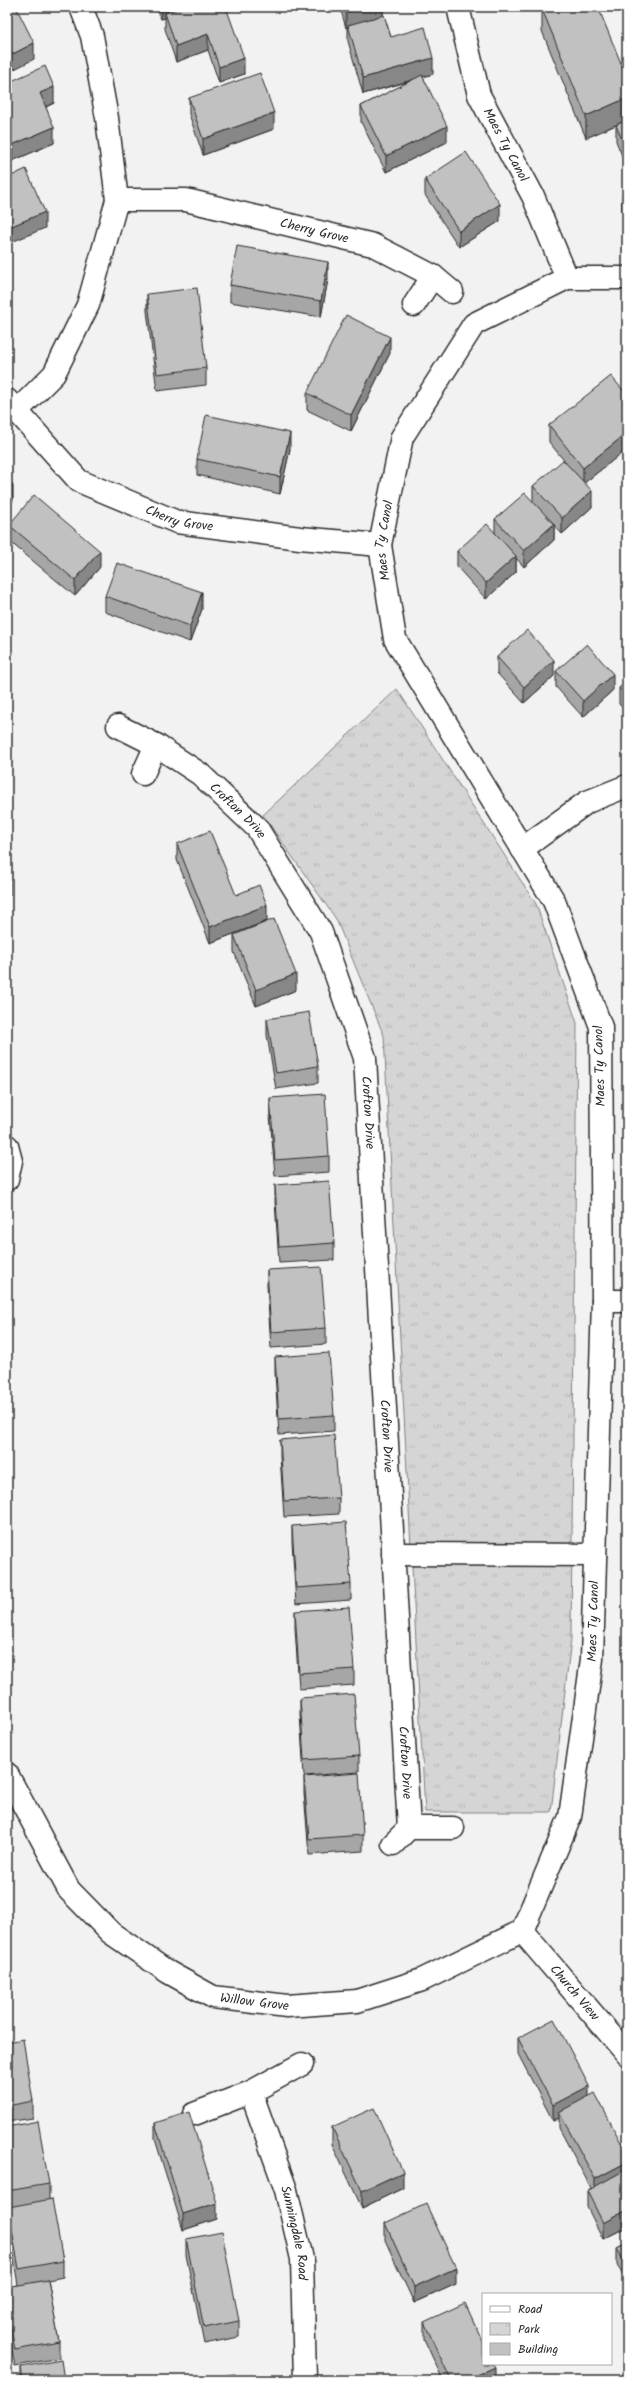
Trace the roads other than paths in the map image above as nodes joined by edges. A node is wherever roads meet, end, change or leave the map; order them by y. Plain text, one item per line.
1 (81, 7) edge
2 (458, 7) edge
3 (117, 200) junction
4 (434, 276) junction
5 (567, 278) junction
6 (627, 278) edge
7 (452, 292) dead end
8 (414, 305) dead end
9 (11, 406) edge
10 (380, 545) junction
11 (118, 726) dead end
12 (156, 745) junction
13 (143, 774) dead end
14 (627, 786) edge
15 (522, 848) junction
16 (7, 1146) edge
17 (7, 1179) edge
18 (604, 1301) junction
19 (627, 1301) edge
20 (393, 1554) junction
21 (595, 1555) junction
22 (7, 1774) edge
23 (409, 1828) junction
24 (453, 1828) dead end
25 (393, 1844) dead end
26 (522, 1931) junction
27 (625, 2046) edge
28 (302, 2064) dead end
29 (251, 2092) junction
30 (194, 2114) dead end
31 (305, 2380) edge

1 - 3 street, Cherry Grove
2 - 5 street, Maes Ty Canol
3 - 4 street, Cherry Grove
3 - 9 street, Cherry Grove
4 - 7 street, Cherry Grove
4 - 8 street
5 - 6 street, Maes Ty Canol
5 - 10 street, Maes Ty Canol
9 - 10 street, Cherry Grove
10 - 15 street, Maes Ty Canol
11 - 12 street, Crofton Drive
12 - 13 street
12 - 20 street, Crofton Drive
14 - 15 street
15 - 18 street, Maes Ty Canol
16 - 17 street
18 - 19 street
18 - 21 street, Maes Ty Canol
20 - 21 street
20 - 23 street, Crofton Drive
21 - 26 street, Maes Ty Canol
22 - 26 street, Willow Grove
23 - 24 street
23 - 25 street
26 - 27 street, Church View
28 - 29 street
29 - 30 street
29 - 31 street, Sunningdale Road

